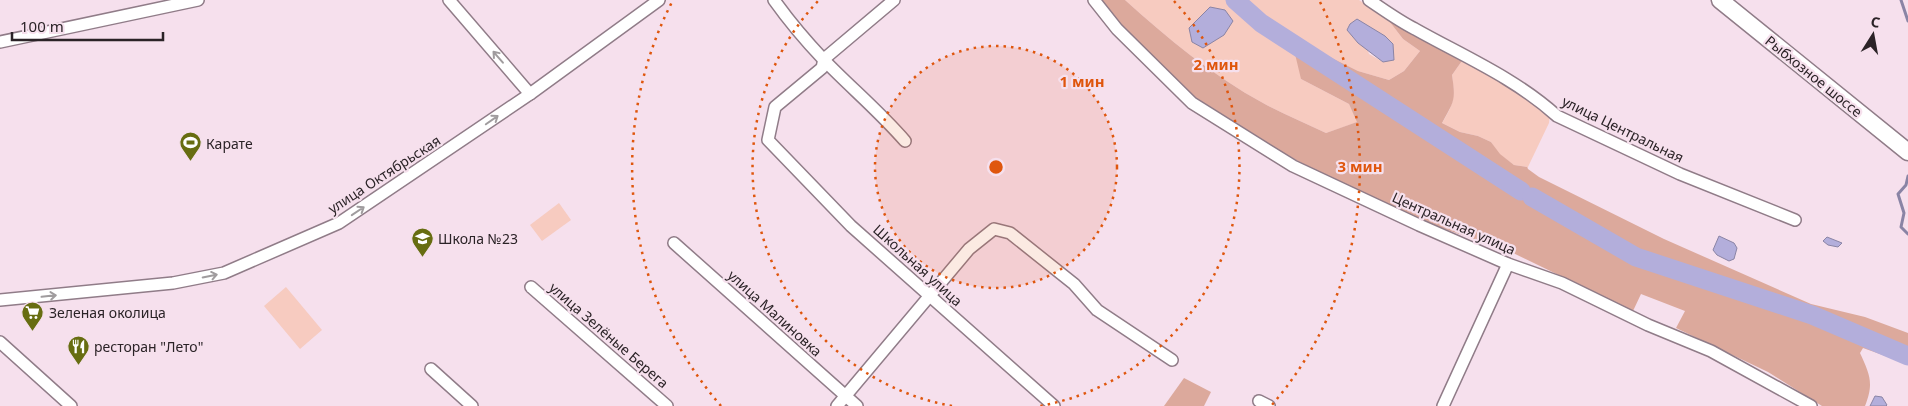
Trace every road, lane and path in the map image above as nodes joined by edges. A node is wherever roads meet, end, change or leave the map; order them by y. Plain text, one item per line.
1 (198, 0) edge
2 (450, 0) edge
3 (659, 0) edge
4 (774, 0) edge
5 (894, 0) edge
6 (1094, 0) edge
7 (1369, 0) edge
8 (1720, 0) edge
9 (0, 42) edge
10 (824, 59) junction
11 (530, 94) junction
12 (904, 141) dead end
13 (1908, 152) edge
14 (1795, 220) dead end
15 (674, 243) dead end
16 (1508, 264) junction
17 (531, 286) dead end
18 (929, 295) junction
19 (0, 300) edge
20 (0, 342) edge
21 (1172, 360) dead end
22 (431, 369) dead end
23 (845, 396) junction
24 (71, 406) edge
25 (472, 406) edge
26 (667, 406) edge
27 (837, 406) edge
28 (857, 406) edge
29 (1054, 406) edge
30 (1443, 406) edge
31 (1811, 406) edge

1 - 9 street
11 -> 2 street
3 - 11 street, улица Октябрьская
4 - 10 street
5 - 10 street
6 - 16 street, Центральная улица
7 - 14 street, улица Центральная
8 - 13 main road, Рыбхозное шоссе
10 - 12 street
10 - 18 street, Школьная улица
19 -> 11 street, улица Октябрьская
15 - 23 street, улица Малиновка
16 - 30 street
16 - 31 street, Центральная улица
17 - 26 street, улица Зелёные Берега
18 - 21 street
18 - 23 street
18 - 29 street, Школьная улица
20 - 24 street
22 - 25 street
23 - 27 street
23 - 28 street, улица Малиновка

